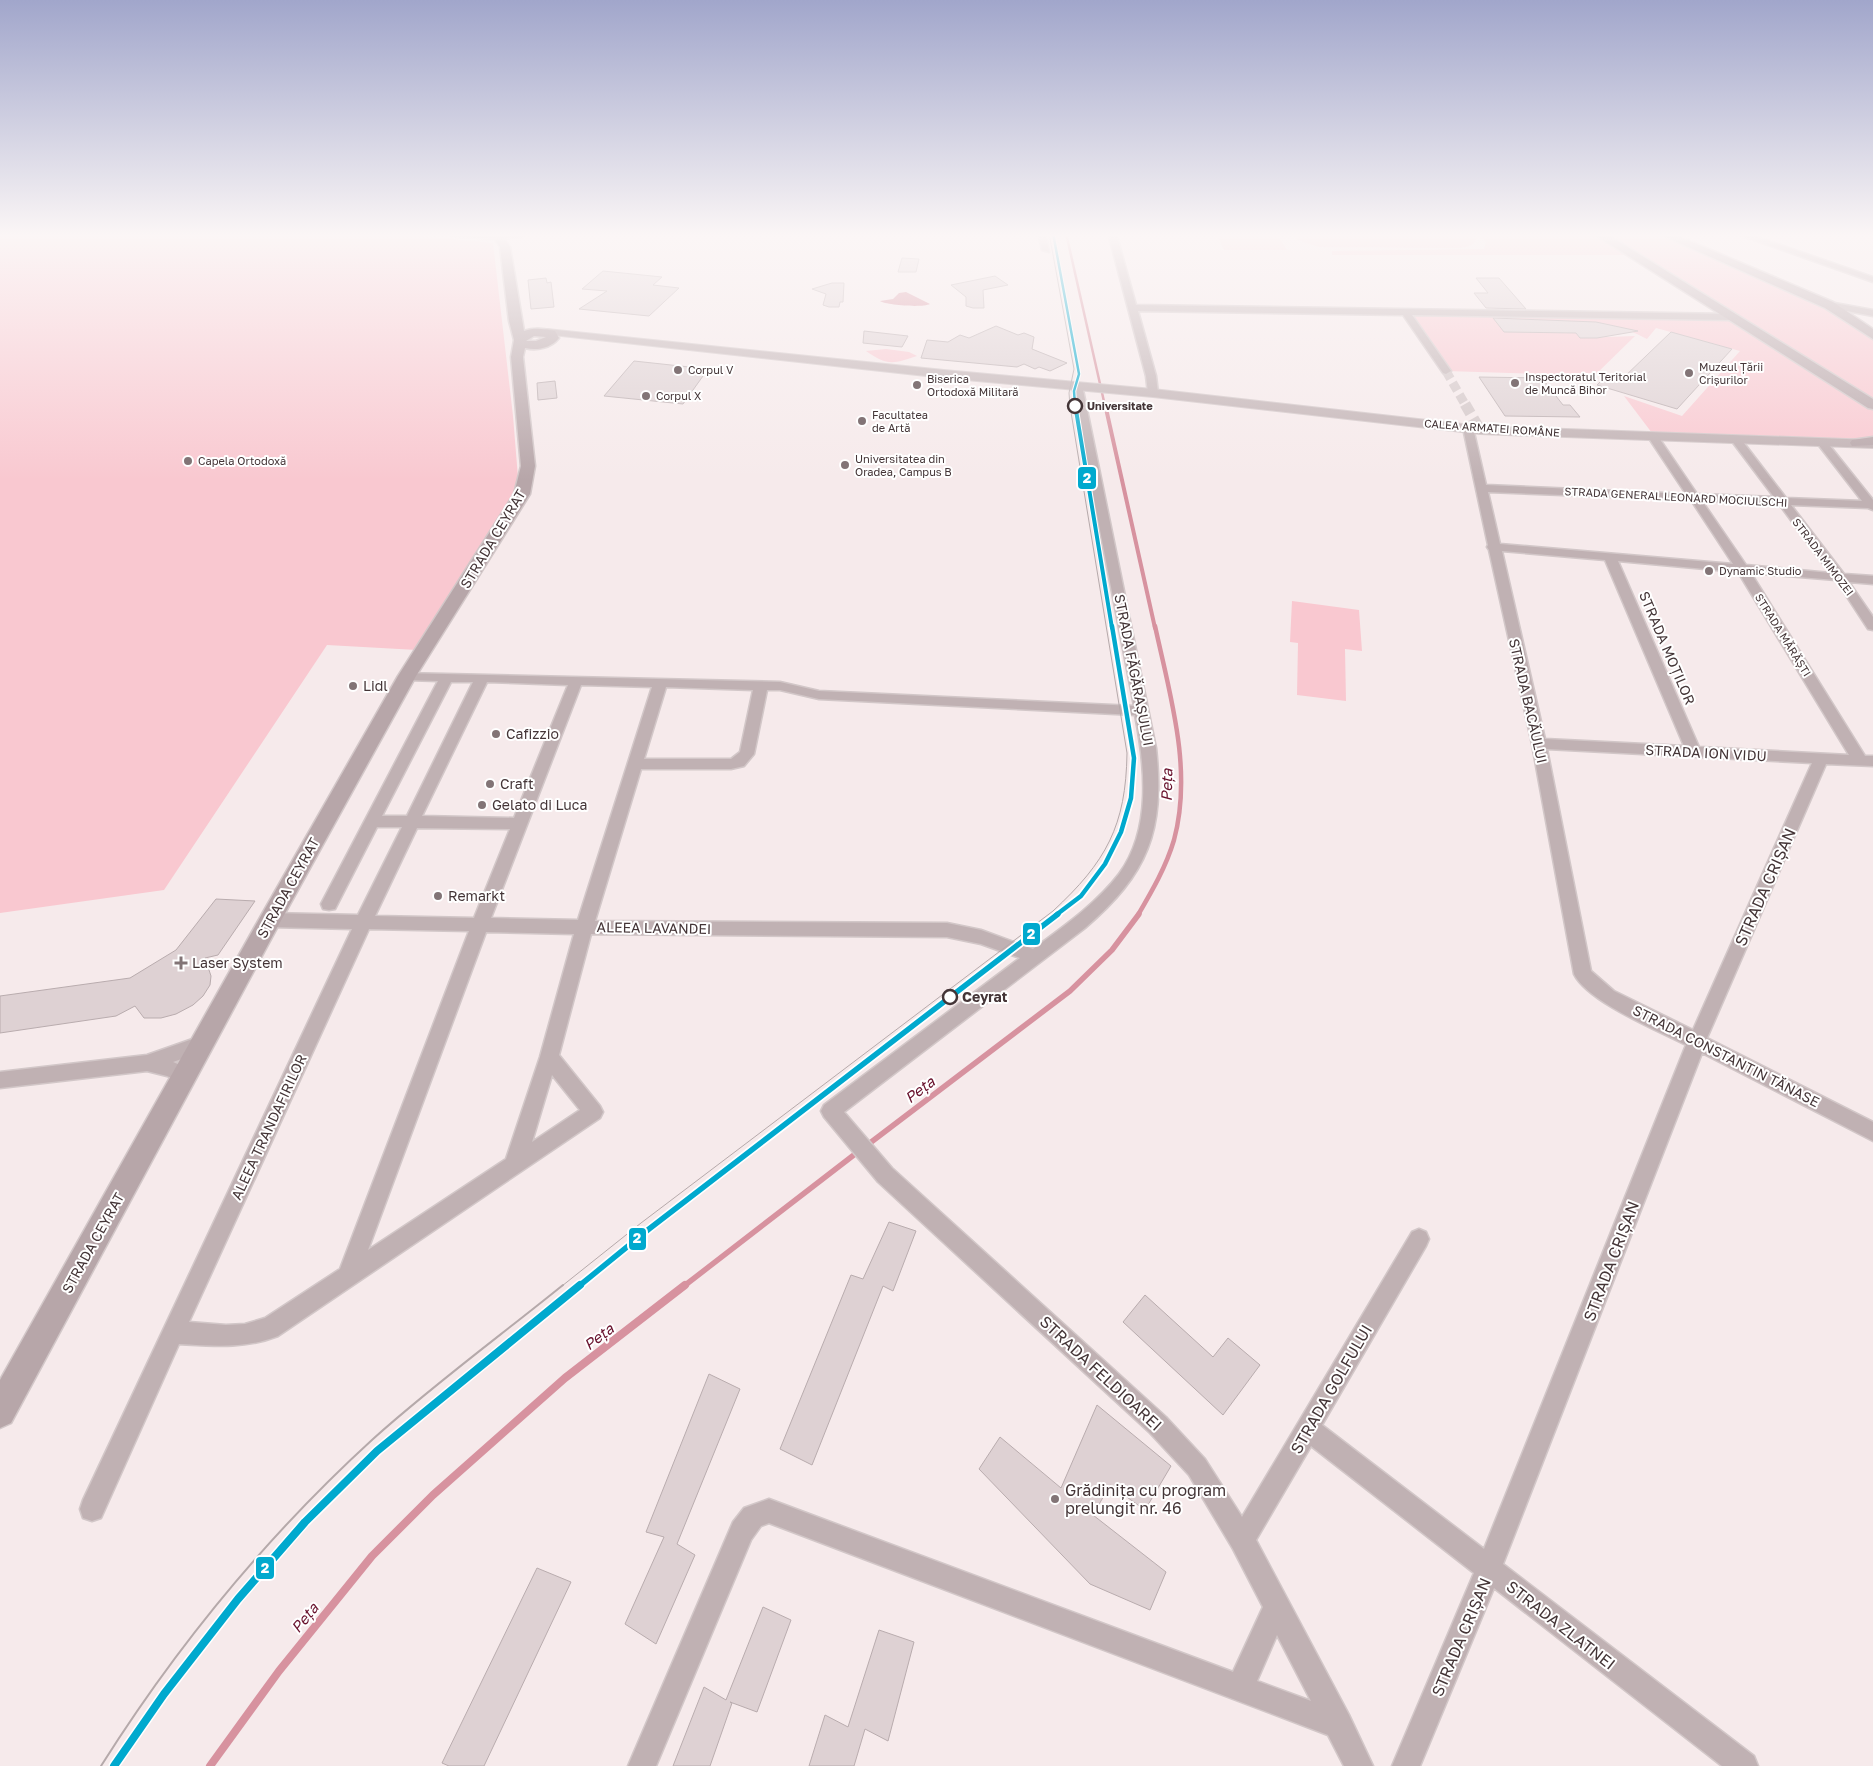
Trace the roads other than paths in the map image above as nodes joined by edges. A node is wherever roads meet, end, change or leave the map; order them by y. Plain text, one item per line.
1 (515, 315) edge
2 (1135, 315) edge
3 (1408, 315) edge
4 (1628, 315) edge
5 (1843, 315) edge
6 (1731, 317) joint
7 (515, 321) junction
8 (1873, 335) edge
9 (544, 337) junction
10 (519, 346) junction
11 (1446, 371) tunnel mouth
12 (1080, 386) junction
13 (1153, 393) junction
14 (1873, 405) edge
15 (1468, 428) junction
16 (1653, 437) junction
17 (1736, 440) junction
18 (1822, 443) junction
19 (1857, 443) joint
20 (1873, 443) edge
21 (1480, 488) junction
22 (1693, 497) junction
23 (1782, 501) junction
24 (1872, 506) edge
25 (1493, 547) junction
26 (1610, 557) junction
27 (1742, 568) junction
28 (1840, 577) junction
29 (1873, 580) edge
30 (1873, 626) edge
31 (407, 676) junction
32 (447, 677) junction
33 (482, 678) junction
34 (576, 681) junction
35 (660, 683) junction
36 (761, 686) junction
37 (1142, 711) junction
38 (1539, 744) junction
39 (1694, 752) junction
40 (1821, 759) junction
41 (1867, 760) edge
42 (635, 764) junction
43 (372, 821) junction
44 (413, 821) junction
45 (521, 824) junction
46 (329, 904) dead end
47 (270, 920) junction
48 (364, 922) junction
49 (480, 925) junction
50 (584, 928) junction
51 (1034, 957) junction
52 (1583, 974) joint
53 (1697, 1041) junction
54 (204, 1043) junction
55 (549, 1057) junction
56 (147, 1063) junction
57 (185, 1076) junction
58 (0, 1080) edge
59 (834, 1114) joint
60 (1873, 1132) edge
61 (514, 1166) junction
62 (1419, 1239) dead end
63 (347, 1278) junction
64 (173, 1332) junction
65 (0, 1412) edge
66 (1308, 1429) junction
67 (92, 1509) dead end
68 (1242, 1540) junction
69 (1489, 1569) junction
70 (1277, 1605) junction
71 (1240, 1688) junction
72 (1339, 1725) junction
73 (642, 1766) edge
74 (1359, 1766) edge
75 (1406, 1766) edge
76 (1744, 1766) edge

1 - 7 main road, STRADA CEYRAT
2 - 13 street
3 - 11 street
4 - 6 street
5 - 8 main road
6 - 14 main road
7 - 9 main road
7 - 10 main road, STRADA CEYRAT
9 - 10 main road
9 - 10 main road
9 - 12 street, CALEA ARMATEI ROMÂNE
10 - 31 main road, STRADA CEYRAT
12 - 13 street, CALEA ARMATEI ROMÂNE
12 - 37 street, STRADA FĂGĂRAȘULUI
13 - 15 street, CALEA ARMATEI ROMÂNE
15 - 16 street, CALEA ARMATEI ROMÂNE
15 - 21 street, STRADA BACĂULUI
16 - 17 street, CALEA ARMATEI ROMÂNE
16 - 22 street, STRADA MĂRĂȘTI
17 - 18 street, CALEA ARMATEI ROMÂNE
17 - 23 street, STRADA MIMOZEI
18 - 19 street, CALEA ARMATEI ROMÂNE
18 - 24 street
19 - 20 main road
21 - 22 street, STRADA GENERAL LEONARD MOCIULSCHI
21 - 25 street, STRADA BACĂULUI
22 - 23 street, STRADA GENERAL LEONARD MOCIULSCHI
22 - 27 street, STRADA MĂRĂȘTI
23 - 24 street, STRADA GENERAL LEONARD MOCIULSCHI
23 - 28 street, STRADA MIMOZEI
25 - 26 street
25 - 38 street, STRADA BACĂULUI
26 - 27 street
26 - 39 street, STRADA MOȚILOR
27 - 28 street
27 - 41 street, STRADA MĂRĂȘTI
28 - 29 street
28 - 30 street, STRADA MIMOZEI
31 - 32 street
31 - 47 main road, STRADA CEYRAT
32 - 33 street
32 - 43 street
33 - 34 street
33 - 44 street, ALEEA TRANDAFIRILOR
34 - 35 street
34 - 45 street
35 - 36 street
35 - 42 street
36 - 37 street
36 - 42 street
37 - 51 street, STRADA FĂGĂRAȘULUI
38 - 39 street, STRADA ION VIDU
38 - 52 street, STRADA BACĂULUI
39 - 40 street, STRADA ION VIDU
40 - 41 street, STRADA ION VIDU
40 - 53 street, STRADA CRIȘAN
42 - 50 street
43 - 44 street
43 - 46 street
44 - 45 street
44 - 48 street, ALEEA TRANDAFIRILOR
45 - 49 street
47 - 48 street, ALEEA LAVANDEI
47 - 54 main road, STRADA CEYRAT
48 - 49 street, ALEEA LAVANDEI
48 - 64 street, ALEEA TRANDAFIRILOR
49 - 50 street, ALEEA LAVANDEI
49 - 63 street
50 - 51 street, ALEEA LAVANDEI
50 - 55 street
51 - 59 street, STRADA FĂGĂRAȘULUI
52 - 53 street, STRADA CONSTANTIN TĂNASE
53 - 60 street, STRADA CONSTANTIN TĂNASE
53 - 69 street, STRADA CRIȘAN
54 - 56 street
54 - 57 main road, STRADA CEYRAT
55 - 61 street
55 - 61 street
56 - 57 street
56 - 58 street
57 - 65 main road, STRADA CEYRAT
59 - 68 street, STRADA FELDIOAREI
61 - 63 street
62 - 66 street, STRADA GOLFULUI
63 - 64 street
64 - 67 street, ALEEA TRANDAFIRILOR
66 - 68 street, STRADA GOLFULUI
66 - 69 street, STRADA ZLATNEI
68 - 70 street, STRADA FELDIOAREI
69 - 75 street, STRADA CRIȘAN
69 - 76 street, STRADA ZLATNEI
70 - 71 street
70 - 72 street, STRADA FELDIOAREI
71 - 72 street
71 - 73 street
72 - 74 street, STRADA FELDIOAREI

